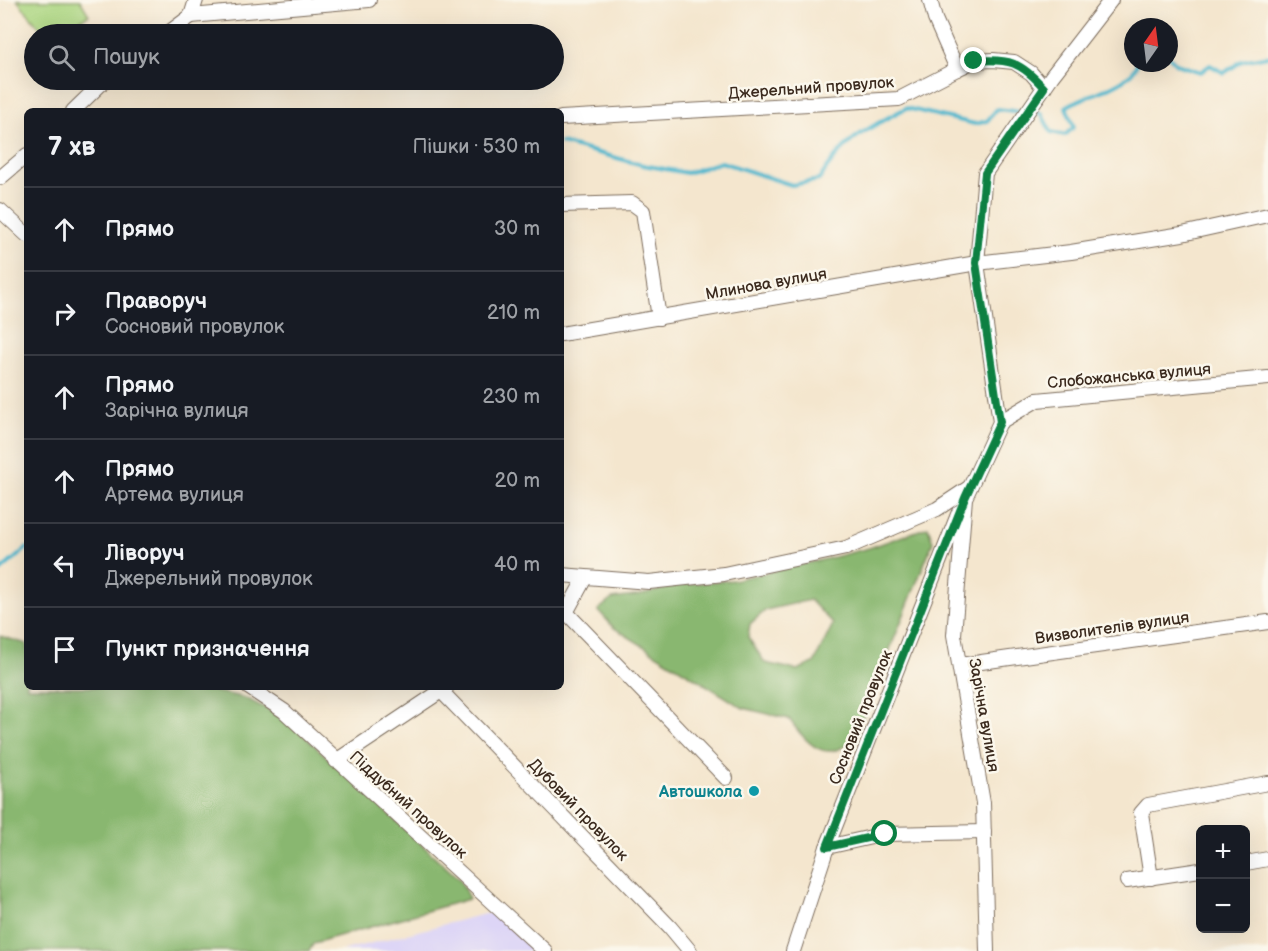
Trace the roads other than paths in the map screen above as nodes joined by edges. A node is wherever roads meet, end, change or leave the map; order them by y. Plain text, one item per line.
1 (196, 0) edge
2 (369, 0) edge
3 (930, 0) edge
4 (1111, 0) edge
5 (191, 16) junction
6 (180, 24) edge
7 (957, 69) junction
8 (95, 90) edge
9 (1041, 92) junction
10 (76, 108) edge
11 (564, 118) edge
12 (24, 158) edge
13 (0, 178) edge
14 (564, 205) edge
15 (0, 210) edge
16 (1268, 215) edge
17 (24, 232) edge
18 (976, 263) junction
19 (659, 318) junction
20 (564, 334) edge
21 (1268, 378) edge
22 (1000, 422) junction
23 (967, 492) junction
24 (564, 575) edge
25 (585, 578) junction
26 (564, 610) edge
27 (564, 612) edge
28 (1268, 622) edge
29 (960, 665) junction
30 (252, 690) edge
31 (442, 690) edge
32 (445, 690) edge
33 (336, 761) junction
34 (726, 778) dead end
35 (1268, 783) edge
36 (984, 832) junction
37 (827, 847) junction
38 (1268, 859) edge
39 (1250, 861) edge
40 (1196, 871) edge
41 (1151, 878) junction
42 (1126, 881) dead end
43 (544, 951) edge
44 (690, 951) edge
45 (794, 951) edge
46 (987, 951) edge

1 - 5 street
2 - 5 street
3 - 7 street
4 - 9 street
5 - 6 street
7 - 9 street, Джерельний провулок
7 - 11 street, Джерельний провулок
8 - 10 street
9 - 18 street
12 - 13 street
14 - 19 street
15 - 17 street
16 - 18 street, Млинова вулиця
18 - 19 street, Млинова вулиця
18 - 22 street
19 - 20 street, Млинова вулиця
21 - 22 street, Слобожанська вулиця
22 - 23 street, Зарічна вулиця
23 - 25 street
23 - 29 street, Зарічна вулиця
23 - 37 street, Сосновий провулок
24 - 25 street
25 - 26 street
27 - 34 street
28 - 29 street, Визволителів вулиця
29 - 36 street, Зарічна вулиця
30 - 33 street, Піддубний провулок
31 - 33 street
32 - 44 street, Дубовий провулок
33 - 43 street, Піддубний провулок
35 - 41 street
36 - 37 street
36 - 46 street, Зарічна вулиця
37 - 45 street, Сосновий провулок
38 - 39 street
40 - 41 street
41 - 42 street

